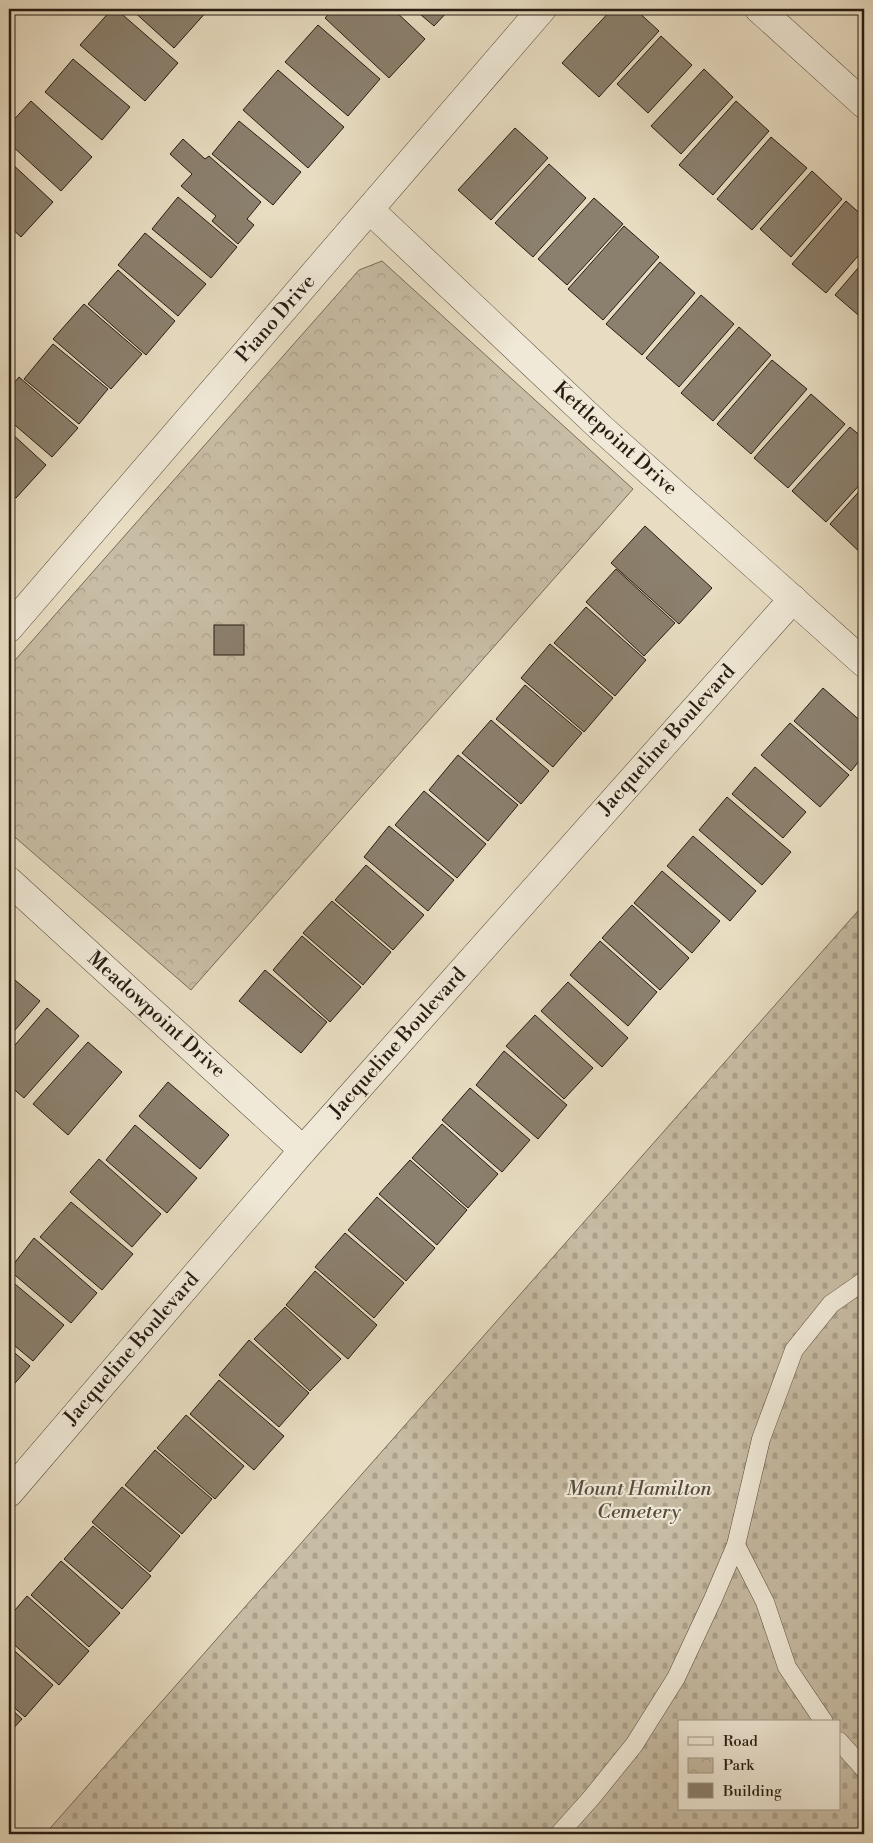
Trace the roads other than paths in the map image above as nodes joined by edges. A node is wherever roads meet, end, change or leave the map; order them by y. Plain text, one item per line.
1 (542, 9) edge
2 (759, 9) edge
3 (864, 104) edge
4 (370, 210) junction
5 (793, 599) junction
6 (9, 628) edge
7 (864, 664) edge
8 (9, 881) edge
9 (303, 1150) junction
10 (864, 1281) edge
11 (9, 1493) edge
12 (736, 1545) junction
13 (823, 1720) edge
14 (840, 1742) edge
15 (864, 1769) edge
16 (559, 1834) edge

1 - 4 street, Piano Drive
2 - 3 street
4 - 5 street, Kettlepoint Drive
4 - 6 street, Piano Drive
5 - 7 street, Kettlepoint Drive
5 - 9 street, Jacqueline Boulevard
8 - 9 street, Meadowpoint Drive
9 - 11 street, Jacqueline Boulevard
10 - 12 lane
12 - 13 lane
12 - 16 lane
14 - 15 lane

